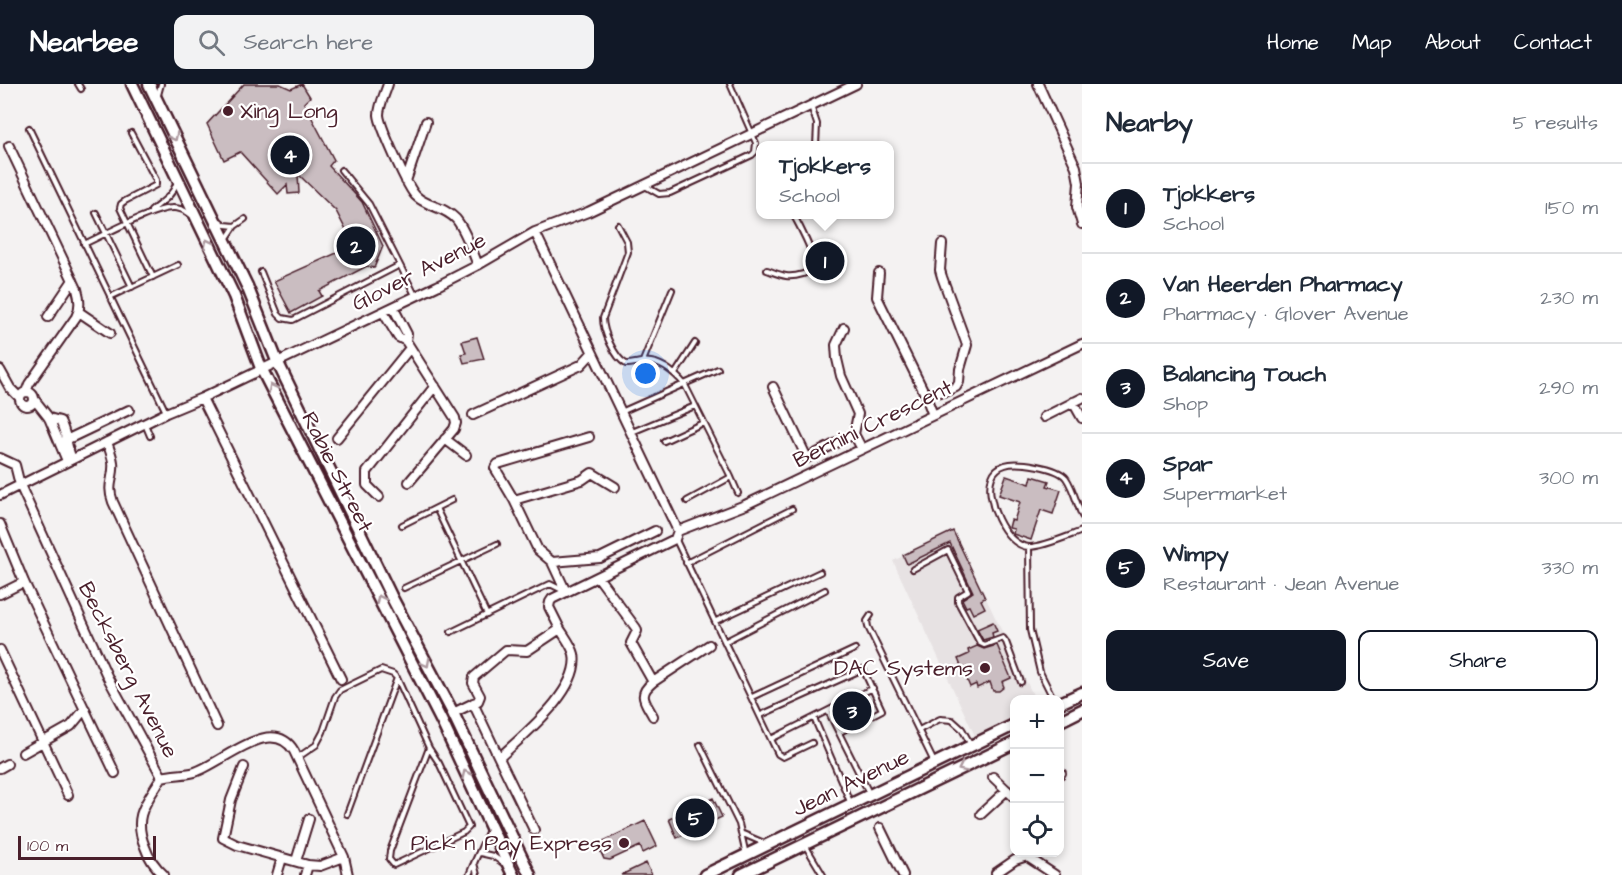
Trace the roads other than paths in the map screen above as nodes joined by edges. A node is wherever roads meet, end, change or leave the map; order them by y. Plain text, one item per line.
1 (78, 84) edge
2 (132, 84) edge
3 (149, 84) edge
4 (161, 84) edge
5 (388, 84) edge
6 (730, 84) edge
7 (856, 84) edge
8 (1038, 84) edge
9 (81, 89) dead end
10 (157, 101) junction
11 (811, 106) junction
12 (426, 122) dead end
13 (29, 128) dead end
14 (131, 133) dead end
15 (752, 134) junction
16 (816, 141) edge
17 (756, 144) edge
18 (9, 146) dead end
19 (756, 149) edge
20 (341, 170) dead end
21 (177, 178) junction
22 (406, 181) junction
23 (645, 185) junction
24 (203, 196) junction
25 (96, 213) dead end
26 (149, 213) junction
27 (196, 219) junction
28 (245, 219) dead end
29 (795, 219) edge
30 (127, 224) junction
31 (1082, 224) edge
32 (618, 225) dead end
33 (235, 226) junction
34 (535, 232) junction
35 (105, 234) junction
36 (84, 244) junction
37 (942, 244) dead end
38 (228, 250) junction
39 (178, 265) dead end
40 (478, 265) junction
41 (398, 266) junction
42 (767, 270) dead end
43 (261, 272) dead end
44 (879, 273) dead end
45 (153, 277) junction
46 (73, 280) junction
47 (132, 287) junction
48 (672, 290) dead end
49 (110, 297) junction
50 (415, 297) junction
51 (393, 307) junction
52 (79, 312) junction
53 (383, 312) junction
54 (48, 317) dead end
55 (844, 328) dead end
56 (110, 333) dead end
57 (695, 343) dead end
58 (408, 344) junction
59 (1082, 344) edge
60 (592, 353) junction
61 (277, 361) junction
62 (643, 361) junction
63 (261, 368) junction
64 (718, 369) dead end
65 (0, 370) edge
66 (675, 374) junction
67 (684, 385) junction
68 (435, 386) junction
69 (773, 387) dead end
70 (925, 394) junction
71 (23, 395) junction
72 (202, 398) junction
73 (1082, 398) edge
74 (34, 399) junction
75 (1073, 402) junction
76 (695, 406) junction
77 (129, 410) dead end
78 (621, 412) junction
79 (166, 413) junction
80 (473, 415) dead end
81 (933, 415) junction
82 (1044, 417) dead end
83 (49, 418) junction
84 (1082, 418) edge
85 (145, 423) junction
86 (703, 423) junction
87 (631, 433) junction
88 (854, 434) junction
89 (150, 436) dead end
90 (589, 437) dead end
91 (337, 438) dead end
92 (446, 439) junction
93 (66, 440) junction
94 (664, 441) dead end
95 (107, 442) junction
96 (862, 449) junction
97 (466, 455) dead end
98 (0, 458) edge
99 (69, 460) junction
100 (731, 477) junction
101 (409, 482) dead end
102 (20, 485) junction
103 (615, 487) dead end
104 (738, 492) dead end
105 (0, 495) edge
106 (379, 497) dead end
107 (452, 500) dead end
108 (514, 500) junction
109 (687, 501) dead end
110 (436, 508) junction
111 (792, 509) dead end
112 (1082, 516) edge
113 (0, 524) edge
114 (402, 525) dead end
115 (654, 531) dead end
116 (1082, 531) edge
117 (677, 535) junction
118 (497, 544) dead end
119 (1029, 547) junction
120 (461, 561) junction
121 (552, 562) junction
122 (686, 563) junction
123 (913, 569) dead end
124 (820, 572) dead end
125 (598, 577) junction
126 (24, 582) junction
127 (404, 588) dead end
128 (825, 590) dead end
129 (566, 592) junction
130 (0, 594) edge
131 (487, 615) junction
132 (872, 615) dead end
133 (716, 621) junction
134 (560, 629) junction
135 (451, 632) dead end
136 (726, 641) junction
137 (709, 645) dead end
138 (855, 649) dead end
139 (0, 650) edge
140 (397, 678) junction
141 (341, 679) dead end
142 (653, 682) junction
143 (1021, 682) dead end
144 (873, 688) junction
145 (1082, 693) edge
146 (1052, 695) edge
147 (752, 697) junction
148 (1064, 702) edge
149 (473, 703) junction
150 (85, 709) junction
151 (1082, 710) edge
152 (828, 711) junction
153 (453, 713) junction
154 (761, 715) junction
155 (653, 716) dead end
156 (814, 718) junction
157 (1064, 719) edge
158 (217, 726) dead end
159 (1010, 728) edge
160 (919, 730) junction
161 (840, 732) junction
162 (771, 739) junction
163 (44, 741) junction
164 (812, 743) dead end
165 (1010, 745) edge
166 (700, 746) dead end
167 (971, 747) junction
168 (429, 748) junction
169 (23, 753) dead end
170 (297, 758) junction
171 (499, 758) junction
172 (935, 764) junction
173 (244, 766) dead end
174 (115, 773) dead end
175 (162, 777) junction
176 (993, 777) dead end
177 (1007, 790) junction
178 (1010, 793) edge
179 (68, 795) dead end
180 (871, 795) junction
181 (851, 805) junction
182 (347, 814) dead end
183 (981, 814) dead end
184 (309, 819) dead end
185 (491, 827) junction
186 (880, 828) dead end
187 (534, 830) dead end
188 (743, 834) junction
189 (804, 844) junction
190 (769, 845) junction
191 (480, 853) junction
192 (746, 855) junction
193 (344, 857) junction
194 (1020, 857) edge
195 (1029, 857) edge
196 (282, 858) junction
197 (296, 861) junction
198 (474, 863) junction
199 (308, 865) junction
200 (512, 873) edge
201 (996, 873) dead end
202 (164, 875) edge
203 (277, 875) edge
204 (305, 875) edge
205 (348, 875) edge
206 (469, 875) edge
207 (477, 875) edge
208 (530, 875) edge
209 (705, 875) edge
210 (741, 875) edge
211 (823, 875) edge
212 (903, 875) edge
213 (1055, 875) edge

1 - 9 lane
2 - 21 main road, Rabie Street
3 - 10 main road, Rabie Street
4 - 10 lane
5 - 22 street
6 - 15 lane
7 - 11 street, Glover Avenue
8 - 31 street
10 -> 24 main road, Rabie Street
11 - 15 street, Glover Avenue
11 - 16 lane
12 - 22 street
13 - 36 lane
14 - 30 lane
15 - 17 lane
15 - 23 street, Glover Avenue
18 - 46 street
19 - 23 lane
20 - 41 lane
21 - 26 lane
21 - 27 main road, Rabie Street
22 - 40 street
23 - 34 street, Glover Avenue
24 - 33 lane
24 - 38 main road, Rabie Street
25 - 35 lane
26 - 27 lane
26 - 30 lane
63 -> 27 main road, Rabie Street
28 - 33 lane
29 - 42 lane
30 - 35 lane
30 - 45 lane
32 - 62 lane
33 - 38 lane
34 - 40 street, Glover Avenue
34 - 60 street
35 - 36 lane
35 - 47 lane
36 - 49 lane
37 - 70 street
38 - 61 main road, Rabie Street
39 - 45 lane
40 - 50 street, Glover Avenue
41 - 43 lane
41 - 50 lane
44 - 70 street
45 - 47 lane
46 - 52 street
46 - 54 street
47 - 49 lane
48 - 62 lane
49 - 79 lane
50 - 51 street, Glover Avenue
51 - 53 street, Glover Avenue
51 - 58 street
52 - 56 street
52 - 71 street
53 - 58 street
53 - 61 street, Glover Avenue
55 - 88 street
57 - 66 lane
58 - 68 street
58 - 91 street
59 - 81 street, Bernini Crescent
60 - 78 street
60 - 80 street
61 - 63 street, Glover Avenue
61 -> 153 main road, Rabie Street
62 - 66 lane
63 - 72 street, Glover Avenue
185 -> 63 main road, Rabie Street
64 - 67 lane
65 - 71 street
66 - 67 lane
67 - 76 lane
67 - 78 lane
68 - 92 street
68 - 106 street
69 - 88 street
70 - 81 street
71 - 74 street
71 - 74 street
72 - 79 street, Glover Avenue
72 - 141 street
73 - 75 street
74 - 83 street
75 - 82 street
75 - 84 street
76 - 86 lane
76 - 87 lane
77 - 93 street
78 - 87 street
79 - 85 street, Glover Avenue
81 - 96 street, Bernini Crescent
83 - 93 street
83 - 99 street
85 - 89 lane
85 - 95 street, Glover Avenue
86 - 94 lane
86 - 100 lane
87 - 117 street
88 - 96 street
90 - 108 street
92 - 97 street
92 - 101 street
93 - 99 street
95 - 99 street, Glover Avenue
95 - 158 street
96 - 117 street, Bernini Crescent
98 - 102 street, Becksberg Avenue
99 - 102 street, Glover Avenue
100 - 104 lane
100 - 109 lane
102 - 105 street, Glover Avenue
102 - 175 street, Becksberg Avenue
103 - 108 street
107 - 110 lane
108 - 121 street
110 - 114 lane
110 - 120 lane
111 - 122 lane
112 - 119 lane
113 - 126 street
115 - 121 street
116 - 119 lane
117 - 122 lane
117 - 125 street, Bernini Crescent
118 - 120 lane
119 - 146 lane
120 - 127 lane
120 - 131 lane
121 - 129 street
122 - 133 lane
123 - 143 lane
124 - 133 lane
125 - 129 street, Bernini Crescent
125 - 142 street
126 - 130 street
126 - 150 street
128 - 136 lane
129 - 131 lane
129 - 134 street, Bernini Crescent
131 - 135 lane
132 - 160 lane
133 - 136 lane
134 - 149 street
134 - 171 street
136 - 147 lane
137 - 142 street
138 - 147 lane
139 - 163 street
140 - 168 lane
140 - 170 lane
140 - 182 lane
142 - 155 street
144 - 152 lane
144 - 154 lane
144 - 161 lane
145 - 148 main road
147 - 154 lane
149 - 153 street
149 - 171 street
150 - 163 street
150 - 174 street
151 - 157 main road
152 - 156 lane
152 - 161 lane
153 - 208 main road, Rabie Street
154 - 162 lane
156 - 162 lane
156 - 181 lane
159 - 167 main road, Jean Avenue
160 - 167 lane
160 - 172 lane
161 - 180 lane
162 - 164 lane
163 - 169 street
163 - 179 street
165 -> 189 main road, Jean Avenue
166 - 188 lane
167 - 172 main road, Jean Avenue
168 - 168 lane
170 - 175 street, Becksberg Avenue
170 - 193 street, Becksberg Avenue
171 - 187 street
172 - 180 main road, Jean Avenue
173 - 196 street
175 - 202 street
176 - 177 street
177 - 178 street
177 - 183 street
180 - 181 main road, Jean Avenue
181 - 190 main road, Jean Avenue
184 - 197 street
185 - 191 lane
185 - 200 main road, Rabie Street
186 - 212 street
188 - 190 lane
188 - 192 lane
189 - 192 main road
189 - 210 main road, Jean Avenue
189 - 211 lane
190 - 192 main road, Jean Avenue
191 - 198 lane
191 - 200 lane
192 - 209 main road, Jean Avenue
193 - 199 street
193 - 205 street, Becksberg Avenue
194 - 201 street
195 - 213 street
196 - 197 street
196 - 203 street
197 - 199 street
198 - 206 lane
198 - 207 lane
199 - 204 street

